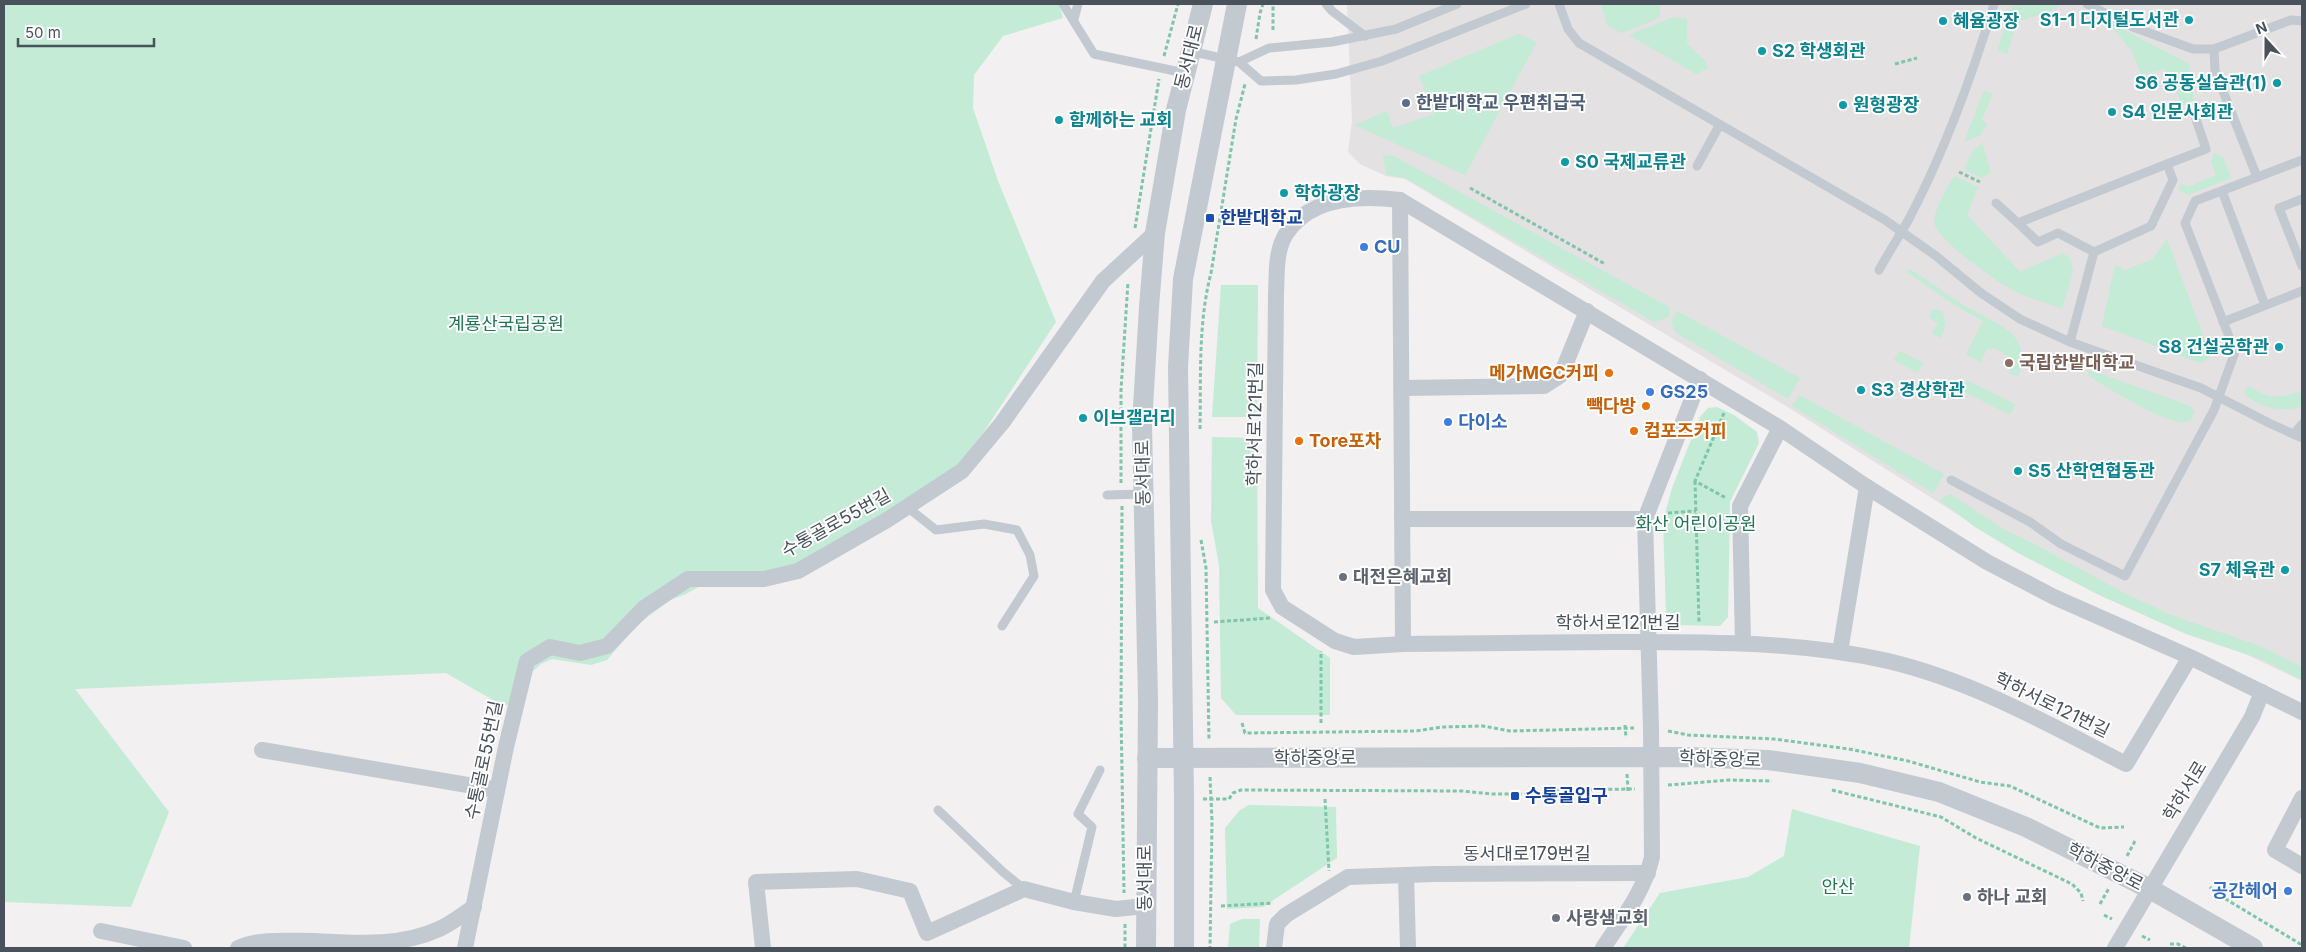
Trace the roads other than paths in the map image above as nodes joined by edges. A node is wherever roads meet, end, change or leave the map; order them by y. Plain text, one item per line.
1 (1063, 4) edge
2 (1078, 4) edge
3 (1202, 4) edge
4 (1237, 4) edge
5 (1326, 4) edge
6 (1457, 4) edge
7 (1526, 4) edge
8 (1558, 4) edge
9 (1994, 4) edge
10 (2087, 4) edge
11 (1074, 19) junction
12 (2302, 21) edge
13 (1365, 36) junction
14 (2214, 49) junction
15 (1190, 51) junction
16 (1232, 60) junction
17 (1186, 73) junction
18 (2194, 113) dead end
19 (1719, 126) junction
20 (2302, 160) edge
21 (2166, 164) junction
22 (1697, 166) dead end
23 (2257, 177) junction
24 (2222, 191) junction
25 (2302, 199) edge
26 (1400, 200) junction
27 (1996, 203) dead end
28 (2018, 223) junction
29 (1902, 230) junction
30 (1155, 233) junction
31 (2094, 252) junction
32 (2302, 266) edge
33 (1879, 270) dead end
34 (2302, 291) edge
35 (2265, 305) junction
36 (1587, 311) junction
37 (2223, 322) junction
38 (2070, 342) junction
39 (1700, 380) junction
40 (1402, 388) junction
41 (2220, 397) junction
42 (2302, 424) edge
43 (1780, 428) junction
44 (2298, 436) edge
45 (1951, 480) dead end
46 (1867, 487) junction
47 (1144, 494) junction
48 (1107, 496) dead end
49 (907, 507) junction
50 (1402, 519) junction
51 (1645, 519) junction
52 (1002, 626) dead end
53 (1647, 642) junction
54 (1743, 643) junction
55 (1403, 644) junction
56 (1840, 652) junction
57 (2190, 657) junction
58 (2262, 692) junction
59 (2302, 712) edge
60 (262, 750) dead end
61 (1147, 758) junction
62 (1184, 758) junction
63 (1651, 758) junction
64 (1100, 770) dead end
65 (497, 790) junction
66 (2302, 798) edge
67 (938, 810) dead end
68 (2302, 866) edge
69 (1648, 873) junction
70 (1406, 875) junction
71 (1024, 889) junction
72 (2150, 889) junction
73 (1074, 902) junction
74 (1145, 906) junction
75 (474, 907) junction
76 (101, 931) dead end
77 (184, 948) edge
78 (238, 948) edge
79 (465, 948) edge
80 (764, 948) edge
81 (1146, 948) edge
82 (1184, 948) edge
83 (1274, 948) edge
84 (1408, 948) edge
85 (1603, 948) edge
86 (2115, 948) edge
87 (2253, 948) edge

1 - 11 lane
2 - 11 lane
3 - 15 street, 동서대로
4 - 16 street, 동서대로
5 - 13 lane
6 - 13 lane
7 - 16 lane
8 - 19 lane
9 - 29 lane
10 - 14 lane
11 - 17 lane
12 - 14 lane
13 - 16 lane
14 - 23 lane
15 - 16 lane
15 - 17 street, 동서대로
16 - 62 street, 동서대로
17 - 30 street, 동서대로
18 - 21 lane
19 - 22 lane
19 - 29 lane
20 - 23 lane
21 - 28 lane
21 - 31 lane
23 - 24 lane
24 - 35 lane
24 - 37 lane
25 - 32 lane
26 - 36 street, 학하서로121번길
26 - 40 street
26 - 55 street, 학하서로121번길
27 - 28 lane
28 - 31 lane
29 - 33 lane
29 - 38 lane
30 - 47 street, 동서대로
30 - 49 street, 수통골로55번길
31 - 38 lane
34 - 35 lane
35 - 37 lane
36 - 39 street, 학하서로121번길
36 - 40 street
37 - 41 lane
38 - 41 lane
39 - 43 street, 학하서로121번길
39 - 51 street
40 - 50 street
41 - 44 lane
41 - 45 lane
42 - 44 lane
43 - 46 street, 학하서로121번길
43 - 54 street
46 - 56 street
46 - 57 street, 학하서로121번길
47 - 48 lane
47 - 61 street, 동서대로
49 - 52 lane
49 - 65 street, 수통골로55번길
50 - 51 street
50 - 55 street
51 - 53 street
53 - 54 street, 학하서로121번길
53 - 55 street, 학하서로121번길
53 - 63 street
54 - 56 street, 학하서로121번길
56 - 57 street, 학하서로121번길
57 - 58 street, 학하서로121번길
58 - 59 street
58 - 72 street, 학하서로
60 - 65 street
61 - 62 street, 학하중앙로
61 - 74 street, 동서대로
62 - 63 street, 학하중앙로
62 - 82 street, 동서대로
63 - 69 street
63 - 72 street, 학하중앙로
64 - 73 lane
65 - 75 street, 수통골로55번길
66 - 68 street
67 - 71 lane
69 - 70 street, 동서대로179번길
69 - 85 street
70 - 83 street, 동서대로179번길
70 - 84 street
71 - 73 street
71 - 80 street
72 - 86 street, 학하서로
72 - 87 street, 학하중앙로
73 - 74 street
74 - 81 street, 동서대로
75 - 78 street
75 - 79 street, 수통골로55번길
76 - 77 street

